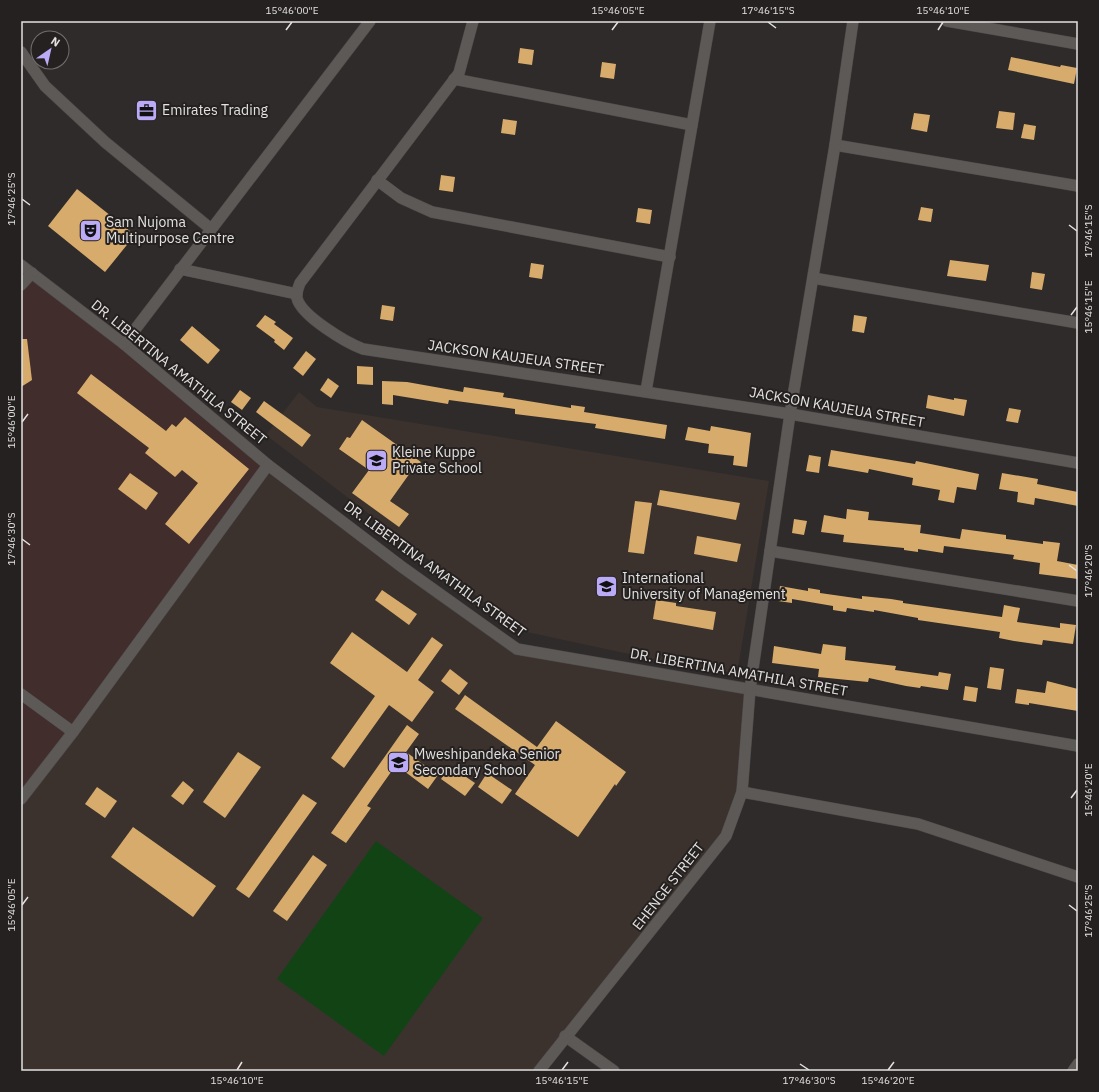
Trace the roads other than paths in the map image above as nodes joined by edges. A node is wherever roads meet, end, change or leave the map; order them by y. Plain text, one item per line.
1 (370, 21) edge
2 (473, 21) edge
3 (710, 21) edge
4 (853, 21) edge
5 (947, 21) edge
6 (1078, 44) edge
7 (21, 52) edge
8 (454, 79) junction
9 (692, 125) junction
10 (835, 145) junction
11 (377, 180) junction
12 (1078, 186) edge
13 (211, 229) junction
14 (670, 257) junction
15 (21, 264) edge
16 (180, 270) junction
17 (32, 273) junction
18 (813, 278) junction
19 (21, 285) edge
20 (297, 294) junction
21 (1078, 323) edge
22 (124, 344) junction
23 (646, 391) junction
24 (790, 414) junction
25 (1078, 463) edge
26 (268, 465) junction
27 (770, 551) junction
28 (1078, 601) edge
29 (750, 690) junction
30 (21, 694) edge
31 (72, 732) junction
32 (1078, 746) edge
33 (742, 792) junction
34 (21, 799) edge
35 (1078, 877) edge
36 (565, 1036) junction
37 (1078, 1064) edge
38 (539, 1071) edge
39 (614, 1071) edge
40 (1073, 1071) edge

1 - 13 street
2 - 8 street
3 - 9 street
4 - 10 street, EHENGE STREET
5 - 6 street
7 - 13 street
8 - 9 street
8 - 11 street
9 - 14 street
10 - 12 street
10 - 18 street, EHENGE STREET
11 - 14 street
11 - 20 street
13 - 16 street
14 - 23 street
15 - 17 street, DR. LIBERTINA AMATHILA STREET
16 - 20 street
16 - 22 street
17 - 19 street
17 - 22 street, DR. LIBERTINA AMATHILA STREET
18 - 21 street
18 - 24 street, EHENGE STREET
20 - 23 street, JACKSON KAUJEUA STREET
22 - 26 street, DR. LIBERTINA AMATHILA STREET
23 - 24 street, JACKSON KAUJEUA STREET
24 - 25 street, JACKSON KAUJEUA STREET
24 - 27 street, EHENGE STREET
26 - 29 street, DR. LIBERTINA AMATHILA STREET
26 - 31 street
27 - 28 street
27 - 29 street, EHENGE STREET
29 - 32 street, DR. LIBERTINA AMATHILA STREET
29 - 33 street, EHENGE STREET
30 - 31 street
31 - 34 street
33 - 35 street
33 - 36 street, EHENGE STREET
36 - 38 street, EHENGE STREET
36 - 39 street
37 - 40 street

